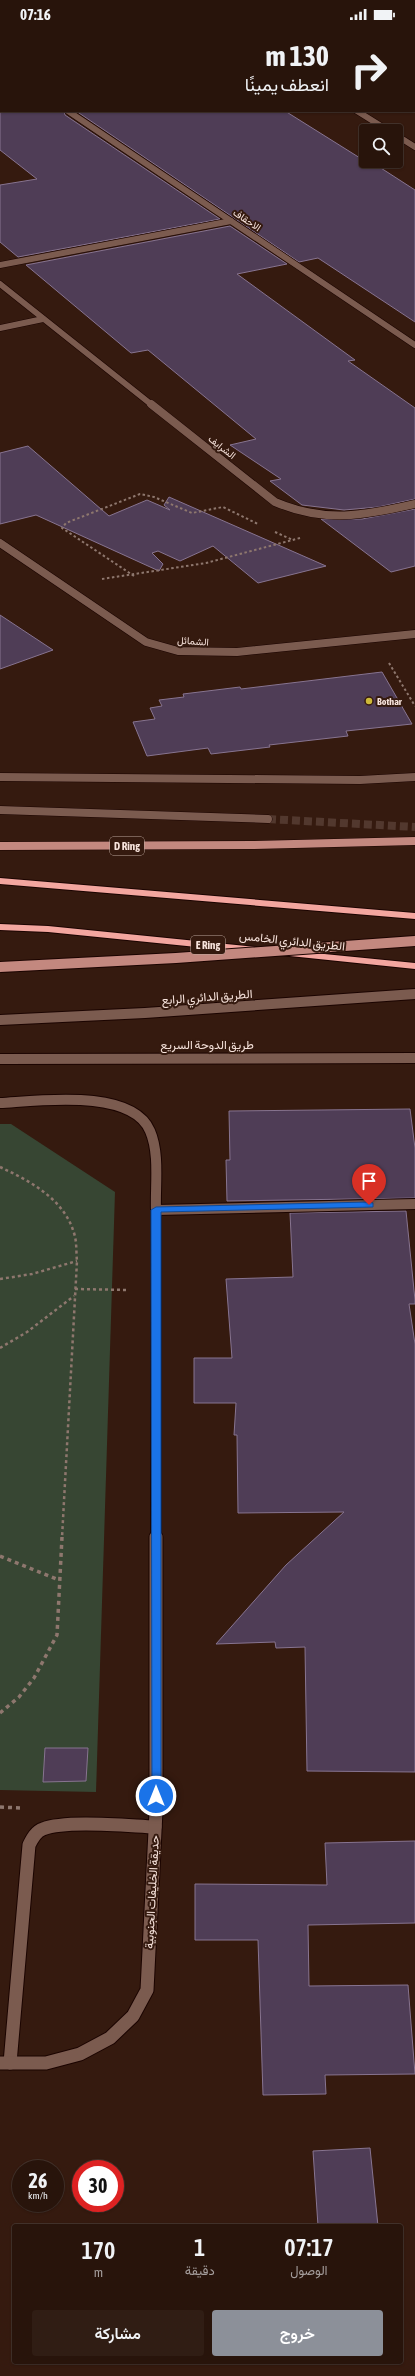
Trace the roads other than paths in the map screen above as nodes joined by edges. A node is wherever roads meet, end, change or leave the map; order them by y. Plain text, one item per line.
1 (69, 112) edge
2 (358, 112) edge
3 (377, 124) edge
4 (403, 139) edge
5 (415, 147) edge
6 (231, 221) junction
7 (0, 265) edge
8 (0, 284) edge
9 (43, 319) junction
10 (0, 328) edge
11 (415, 345) edge
12 (415, 504) edge
13 (0, 543) edge
14 (415, 634) edge
15 (0, 777) edge
16 (415, 777) edge
17 (0, 810) edge
18 (268, 820) tunnel mouth
19 (415, 840) edge
20 (0, 846) edge
21 (0, 880) edge
22 (415, 916) edge
23 (0, 927) edge
24 (415, 941) edge
25 (415, 966) edge
26 (0, 967) edge
27 (415, 994) edge
28 (0, 1020) edge
29 (415, 1058) edge
30 (0, 1059) edge
31 (0, 1103) edge
32 (415, 1204) edge
33 (156, 1210) junction
34 (155, 1827) junction
35 (5, 2063) edge

1 - 6 street, الاحقاف
2 - 3 street
4 - 5 street
6 - 7 street
6 - 11 street, الاحقاف
8 - 9 street, الشرايف
9 - 10 street
9 - 12 street, الشرايف
13 - 14 street, الشمائل
15 - 16 street
17 - 18 street
19 - 20 main road, D Ring
21 - 22 highway
23 - 25 highway, الطريق الدائري الخامس / E Ring
24 - 26 main road, bridge
27 - 28 street, الطريق الدائري الرابع
29 - 30 street, طريق الدوحة السريع
31 - 33 street, حديقة الخليفات الجنوبية
32 - 33 street
33 - 34 street, حديقة الخليفات الجنوبية
34 - 35 street, حديقة الخليفات الجنوبية
34 - 35 street

